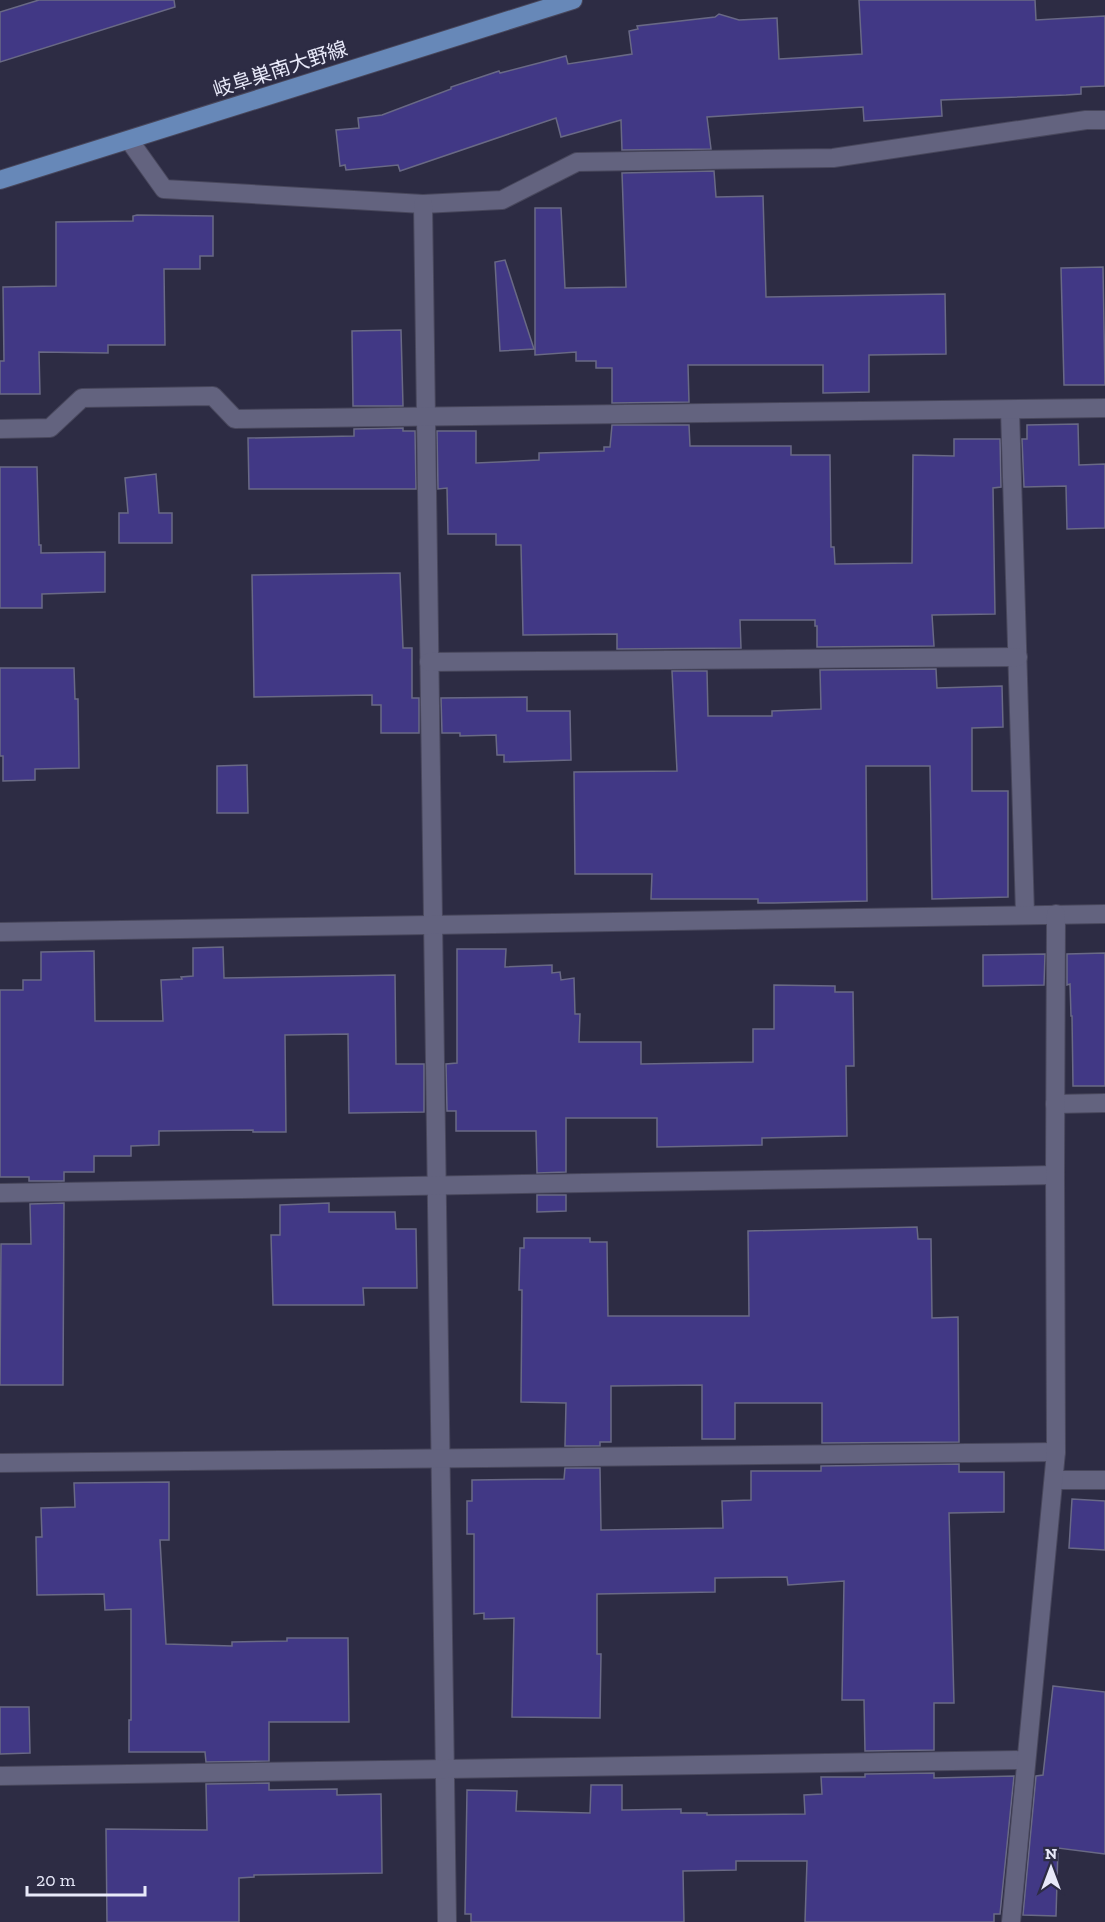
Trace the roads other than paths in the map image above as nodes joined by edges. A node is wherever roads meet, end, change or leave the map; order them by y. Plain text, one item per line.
1 (573, 0) edge
2 (1105, 120) edge
3 (129, 140) junction
4 (0, 180) edge
5 (423, 204) junction
6 (1105, 408) edge
7 (1010, 410) junction
8 (426, 417) junction
9 (0, 429) edge
10 (1018, 657) junction
11 (429, 662) junction
12 (1024, 914) junction
13 (1056, 914) junction
14 (1105, 914) edge
15 (433, 925) junction
16 (0, 932) edge
17 (1105, 1103) edge
18 (1055, 1104) junction
19 (1055, 1175) junction
20 (436, 1185) junction
21 (0, 1193) edge
22 (1056, 1452) junction
23 (440, 1460) junction
24 (0, 1463) edge
25 (1054, 1480) junction
26 (1105, 1480) edge
27 (1025, 1760) junction
28 (445, 1769) junction
29 (0, 1776) edge
30 (447, 1922) edge
31 (1011, 1922) edge

1 - 3 main road, 岐阜巣南大野線
2 - 5 street
3 - 4 main road, 岐阜巣南大野線
3 - 5 street
5 - 8 street
6 - 7 street
7 - 8 street
7 - 10 street
8 - 9 street
8 - 11 street
10 - 11 street
10 - 12 street
11 - 15 street
12 - 13 street
12 - 15 street
13 - 14 street
13 - 18 street
15 - 16 street
15 - 20 street
17 - 18 street
18 - 19 street
19 - 20 street
19 - 22 street
20 - 21 street
20 - 23 street
22 - 23 street
22 - 25 street
23 - 24 street
23 - 28 street
25 - 26 street
25 - 27 street
27 - 28 street
27 - 31 street
28 - 29 street
28 - 30 street

